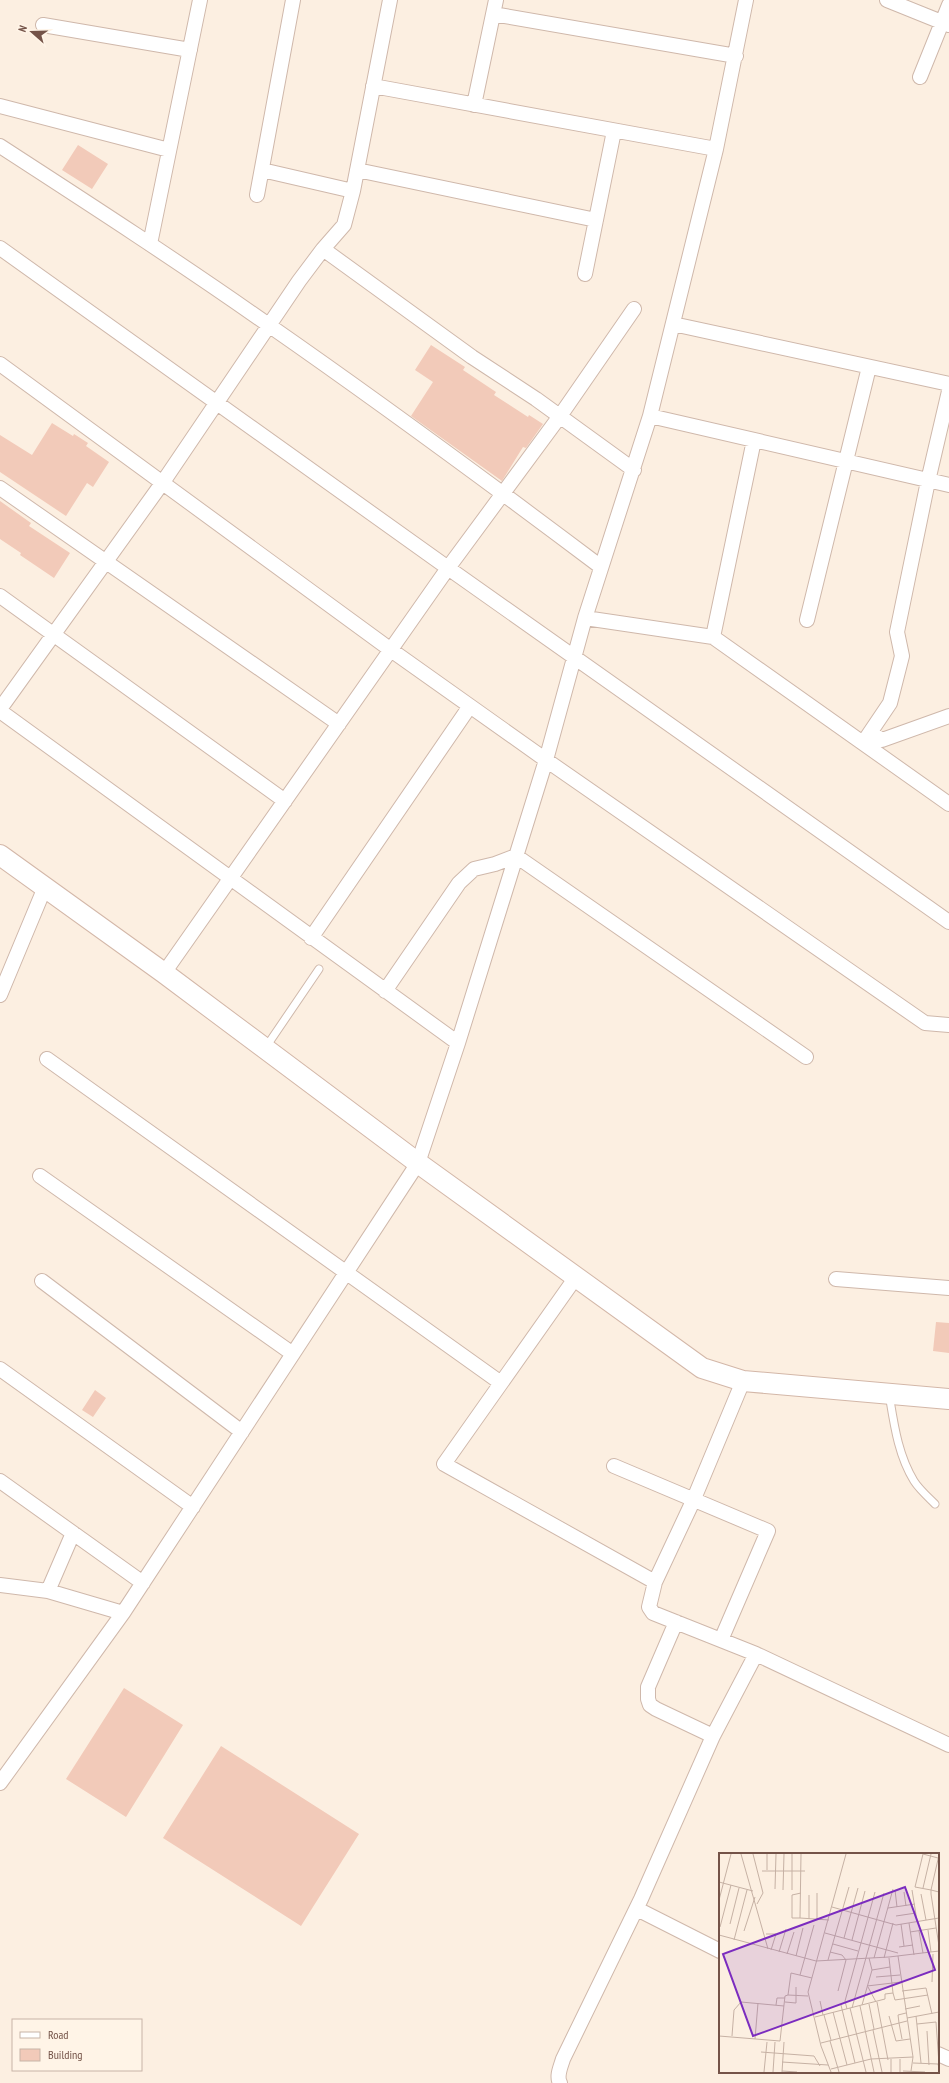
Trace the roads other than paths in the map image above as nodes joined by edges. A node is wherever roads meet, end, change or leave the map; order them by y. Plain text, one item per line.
1 (200, 0) edge
2 (293, 0) edge
3 (390, 0) edge
4 (496, 0) edge
5 (746, 0) edge
6 (887, 0) edge
7 (949, 5) edge
8 (493, 14) junction
9 (946, 24) edge
10 (43, 25) dead end
11 (190, 50) junction
12 (736, 56) junction
13 (920, 77) dead end
14 (373, 86) junction
15 (474, 105) junction
16 (0, 106) edge
17 (614, 131) junction
18 (0, 146) edge
19 (716, 149) junction
20 (169, 150) junction
21 (262, 170) junction
22 (357, 170) junction
23 (353, 192) junction
24 (257, 195) dead end
25 (596, 220) junction
26 (150, 244) junction
27 (0, 248) edge
28 (323, 249) junction
29 (584, 274) dead end
30 (634, 309) dead end
31 (673, 324) junction
32 (270, 325) junction
33 (0, 364) edge
34 (869, 366) junction
35 (949, 384) edge
36 (949, 391) edge
37 (217, 403) junction
38 (560, 416) junction
39 (650, 416) junction
40 (754, 440) junction
41 (846, 461) junction
42 (634, 470) junction
43 (928, 481) junction
44 (163, 482) junction
45 (949, 485) edge
46 (0, 488) edge
47 (503, 493) junction
48 (106, 562) junction
49 (601, 567) junction
50 (448, 568) junction
51 (0, 596) edge
52 (585, 618) junction
53 (807, 620) dead end
54 (54, 634) junction
55 (713, 637) junction
56 (391, 650) junction
57 (574, 656) junction
58 (470, 706) junction
59 (0, 710) edge
60 (949, 716) edge
61 (339, 724) junction
62 (867, 738) junction
63 (546, 760) junction
64 (285, 801) junction
65 (949, 804) edge
66 (0, 855) edge
67 (516, 856) junction
68 (230, 879) junction
69 (45, 888) junction
70 (949, 922) edge
71 (311, 938) junction
72 (319, 970) dead end
73 (164, 973) junction
74 (385, 991) junction
75 (0, 995) edge
76 (949, 1025) edge
77 (458, 1043) junction
78 (265, 1049) junction
79 (806, 1057) dead end
80 (46, 1059) dead end
81 (418, 1164) junction
82 (40, 1176) dead end
83 (346, 1272) junction
84 (576, 1277) junction
85 (836, 1279) dead end
86 (42, 1281) dead end
87 (949, 1288) edge
88 (293, 1354) junction
89 (0, 1369) edge
90 (743, 1381) junction
91 (501, 1383) junction
92 (889, 1394) junction
93 (949, 1399) edge
94 (242, 1432) junction
95 (614, 1466) dead end
96 (0, 1481) edge
97 (693, 1500) junction
98 (935, 1504) dead end
99 (193, 1507) junction
100 (73, 1533) junction
101 (655, 1582) junction
102 (143, 1583) junction
103 (0, 1585) edge
104 (48, 1591) junction
105 (123, 1613) junction
106 (676, 1622) junction
107 (721, 1640) junction
108 (756, 1654) junction
109 (713, 1736) junction
110 (949, 1745) edge
111 (0, 1783) edge
112 (637, 1909) junction
113 (719, 1950) edge
114 (939, 2055) edge
115 (949, 2060) edge
116 (560, 2083) edge

1 - 11 street
2 - 21 street
3 - 14 street
4 - 8 street
5 - 12 street
6 - 9 street
7 - 9 street
8 - 12 street
8 - 15 street
9 - 13 street
10 - 11 street
11 - 20 street
12 - 19 street
14 - 15 street
14 - 22 street
15 - 17 street
16 - 20 street
17 - 19 street
17 - 25 street
18 - 26 street
19 - 31 street
20 - 26 street
21 - 23 street
21 - 24 street
22 - 23 street
22 - 25 street
23 - 28 street
25 - 29 street
26 - 32 street
27 - 37 street
28 - 32 street
28 - 38 street
30 - 38 street
31 - 34 street
31 - 39 street
32 - 37 street
32 - 47 street
33 - 44 street
34 - 35 street
34 - 41 street
36 - 43 street
37 - 44 street
37 - 50 street
38 - 42 street
38 - 47 street
39 - 40 street
39 - 42 street
40 - 41 street
40 - 55 street
41 - 43 street
41 - 53 street
42 - 49 street
43 - 45 street
43 - 62 street
44 - 48 street
44 - 56 street
46 - 48 street
47 - 49 street
47 - 50 street
48 - 54 street
48 - 61 street
49 - 52 street
50 - 56 street
50 - 57 street
51 - 54 street
52 - 55 street
52 - 57 street
54 - 59 street
54 - 64 street
55 - 62 street
56 - 58 street
56 - 61 street
57 - 63 street
57 - 70 street
58 - 63 street
58 - 71 street
59 - 68 street
60 - 62 street
61 - 64 street
62 - 65 street
63 - 67 street
63 - 76 street
64 - 68 street
66 - 69 main road
67 - 74 street
67 - 77 street
67 - 79 street
68 - 71 street
68 - 73 street
69 - 73 main road
69 - 75 street
71 - 74 street
72 - 78 lane
73 - 78 main road
74 - 77 street
77 - 81 street
78 - 81 main road
80 - 83 street
81 - 83 street
81 - 84 main road
82 - 88 street
83 - 88 street
83 - 91 street
84 - 90 main road
84 - 91 street
85 - 87 street
86 - 94 street
88 - 94 street
89 - 99 street
90 - 92 main road
90 - 97 street
91 - 101 street
92 - 93 main road
92 - 98 lane
94 - 99 street
95 - 97 street
96 - 100 street
97 - 101 street
97 - 107 street
99 - 102 street
100 - 102 street
100 - 104 street
101 - 106 street
102 - 105 street
103 - 104 street
104 - 105 street
105 - 111 street
106 - 107 street
106 - 109 street
107 - 108 street
108 - 109 street
108 - 110 street
109 - 112 street
112 - 113 street
112 - 116 street
114 - 115 street

